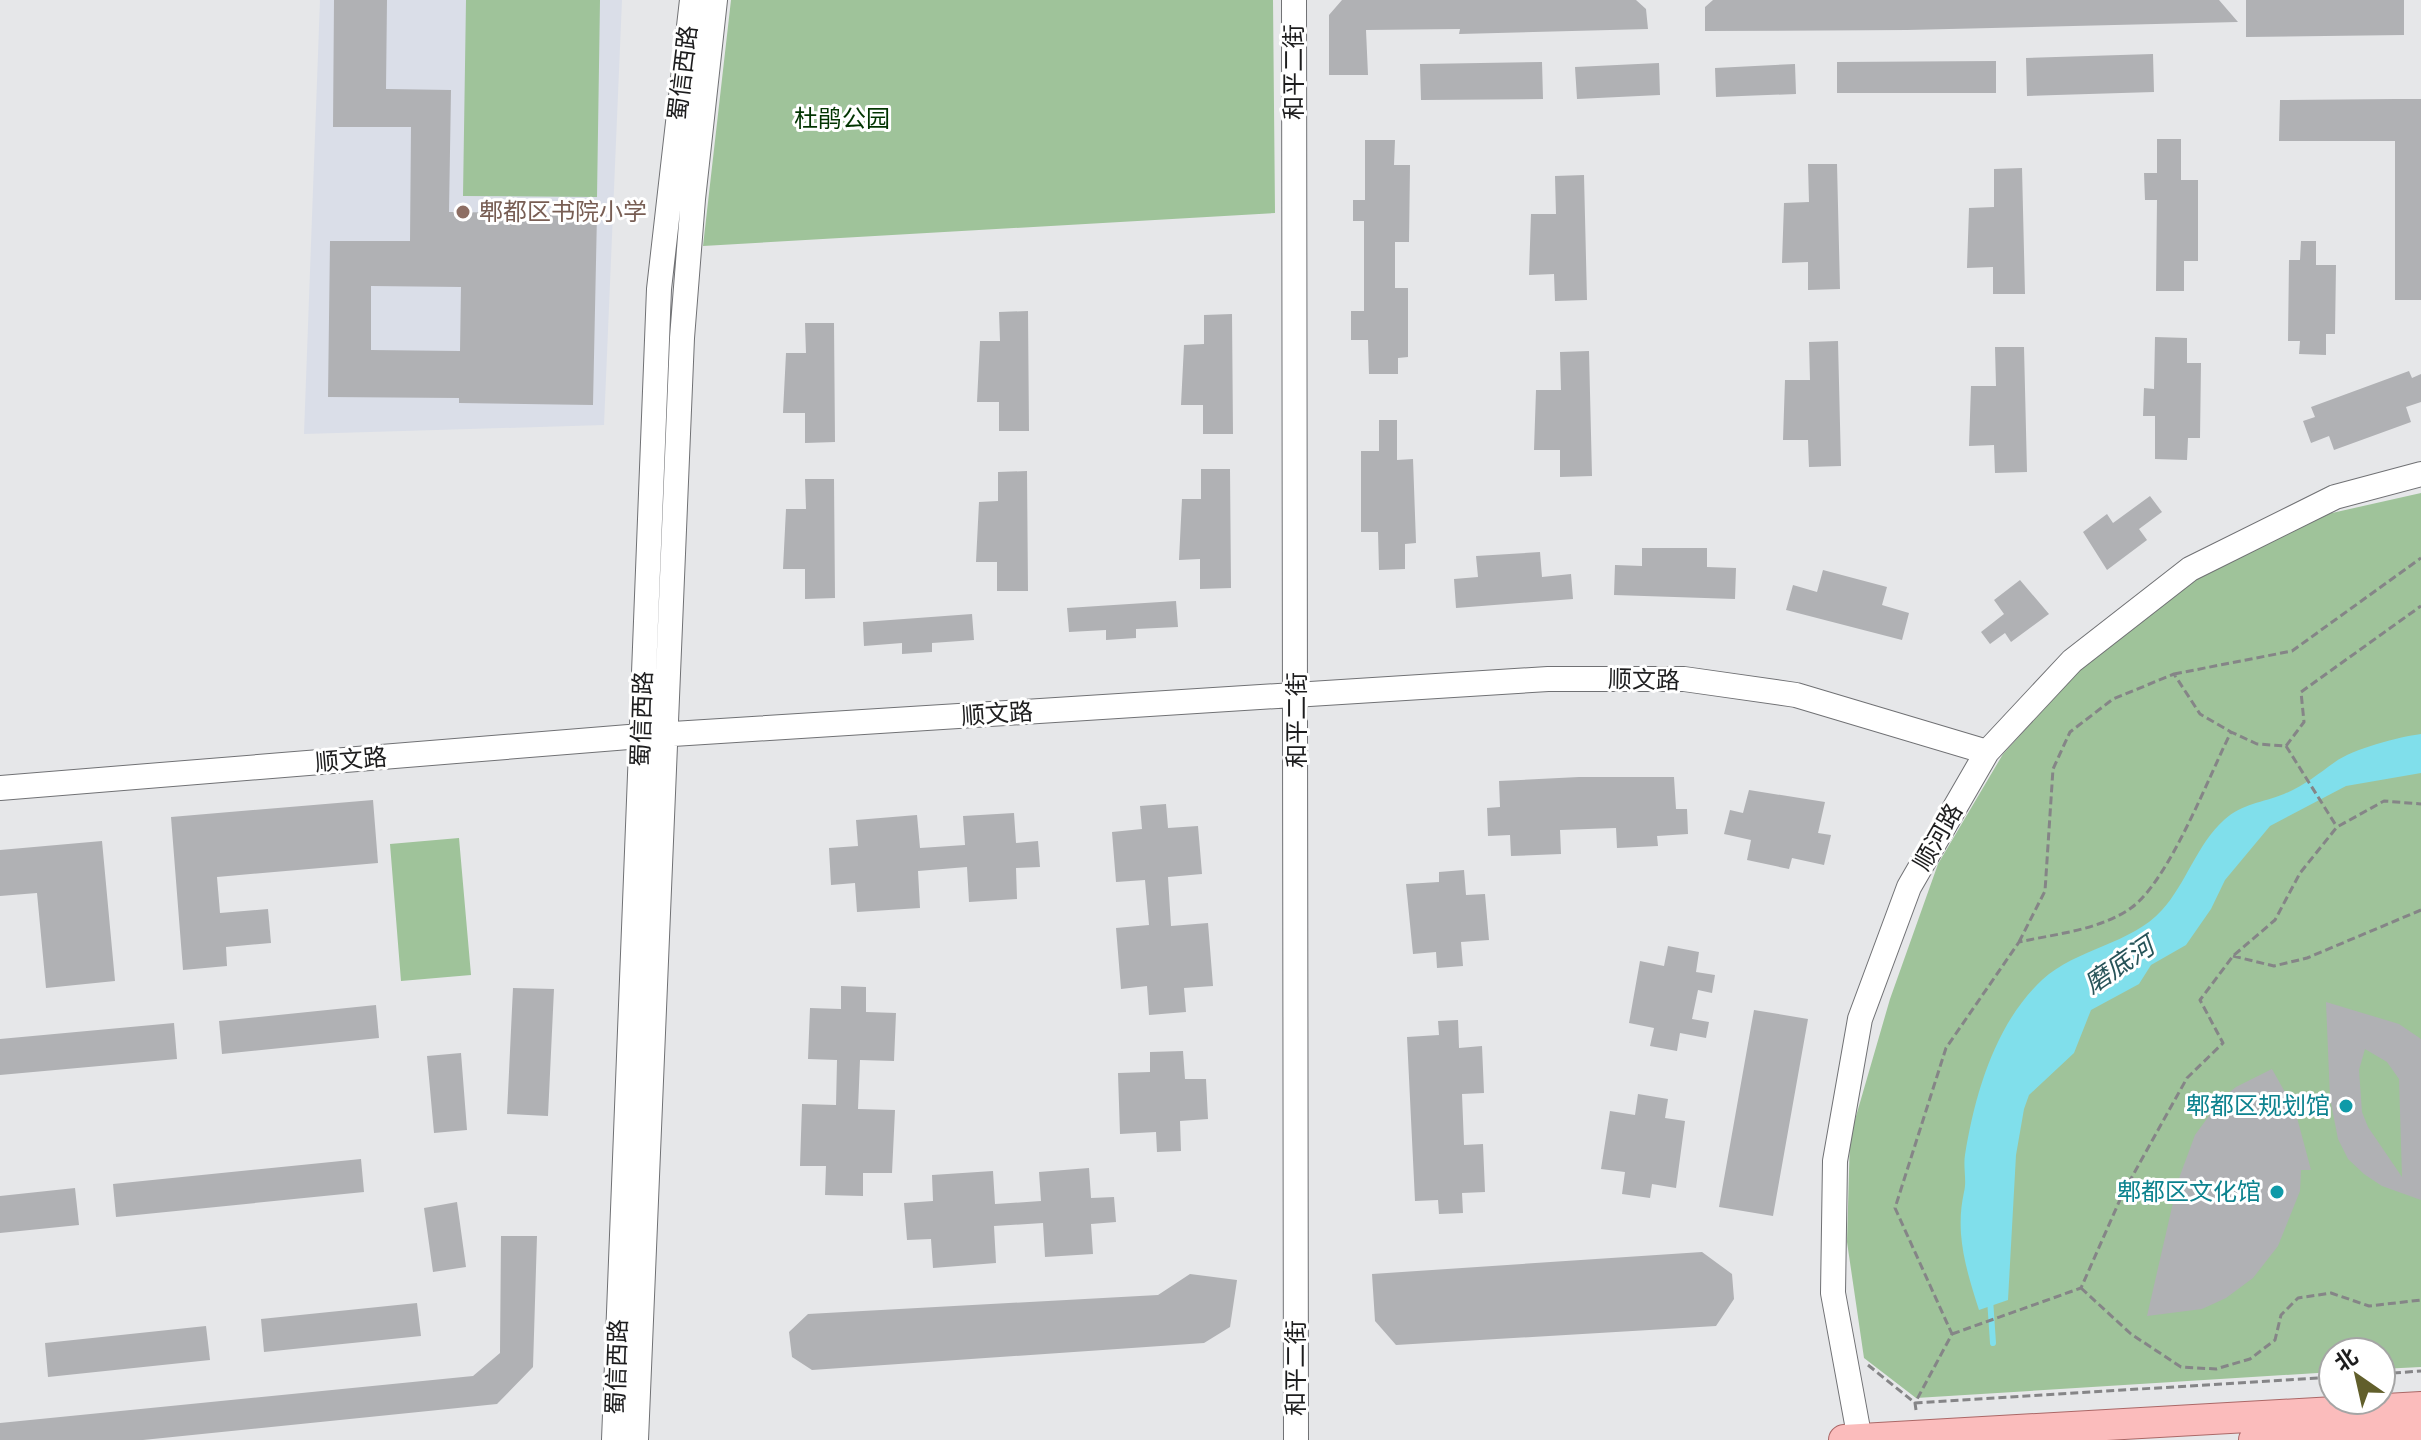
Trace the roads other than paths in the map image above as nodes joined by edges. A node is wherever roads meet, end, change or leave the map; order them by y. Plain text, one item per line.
1 (692, 0) edge
2 (715, 0) edge
3 (1294, 0) edge
4 (2421, 474) edge
5 (1297, 695) junction
6 (653, 736) junction
7 (1987, 752) junction
8 (0, 788) edge
9 (2421, 1407) edge
10 (2421, 1431) edge
11 (614, 1440) edge
12 (636, 1440) edge
13 (1296, 1440) edge
14 (1844, 1440) edge
15 (1860, 1440) edge
16 (2254, 1440) edge

1 - 6 street, 蜀信西路
2 - 6 street, 蜀信西路
3 - 5 street, 和平二街
4 - 7 street, 顺河路
5 - 6 street, 顺文路
5 - 7 street, 顺文路
5 - 13 street, 和平二街
6 - 8 street, 顺文路
6 - 11 street, 蜀信西路
6 - 12 street, 蜀信西路
7 - 15 street, 顺河路
9 - 15 main road
10 - 16 main road
14 - 15 main road

